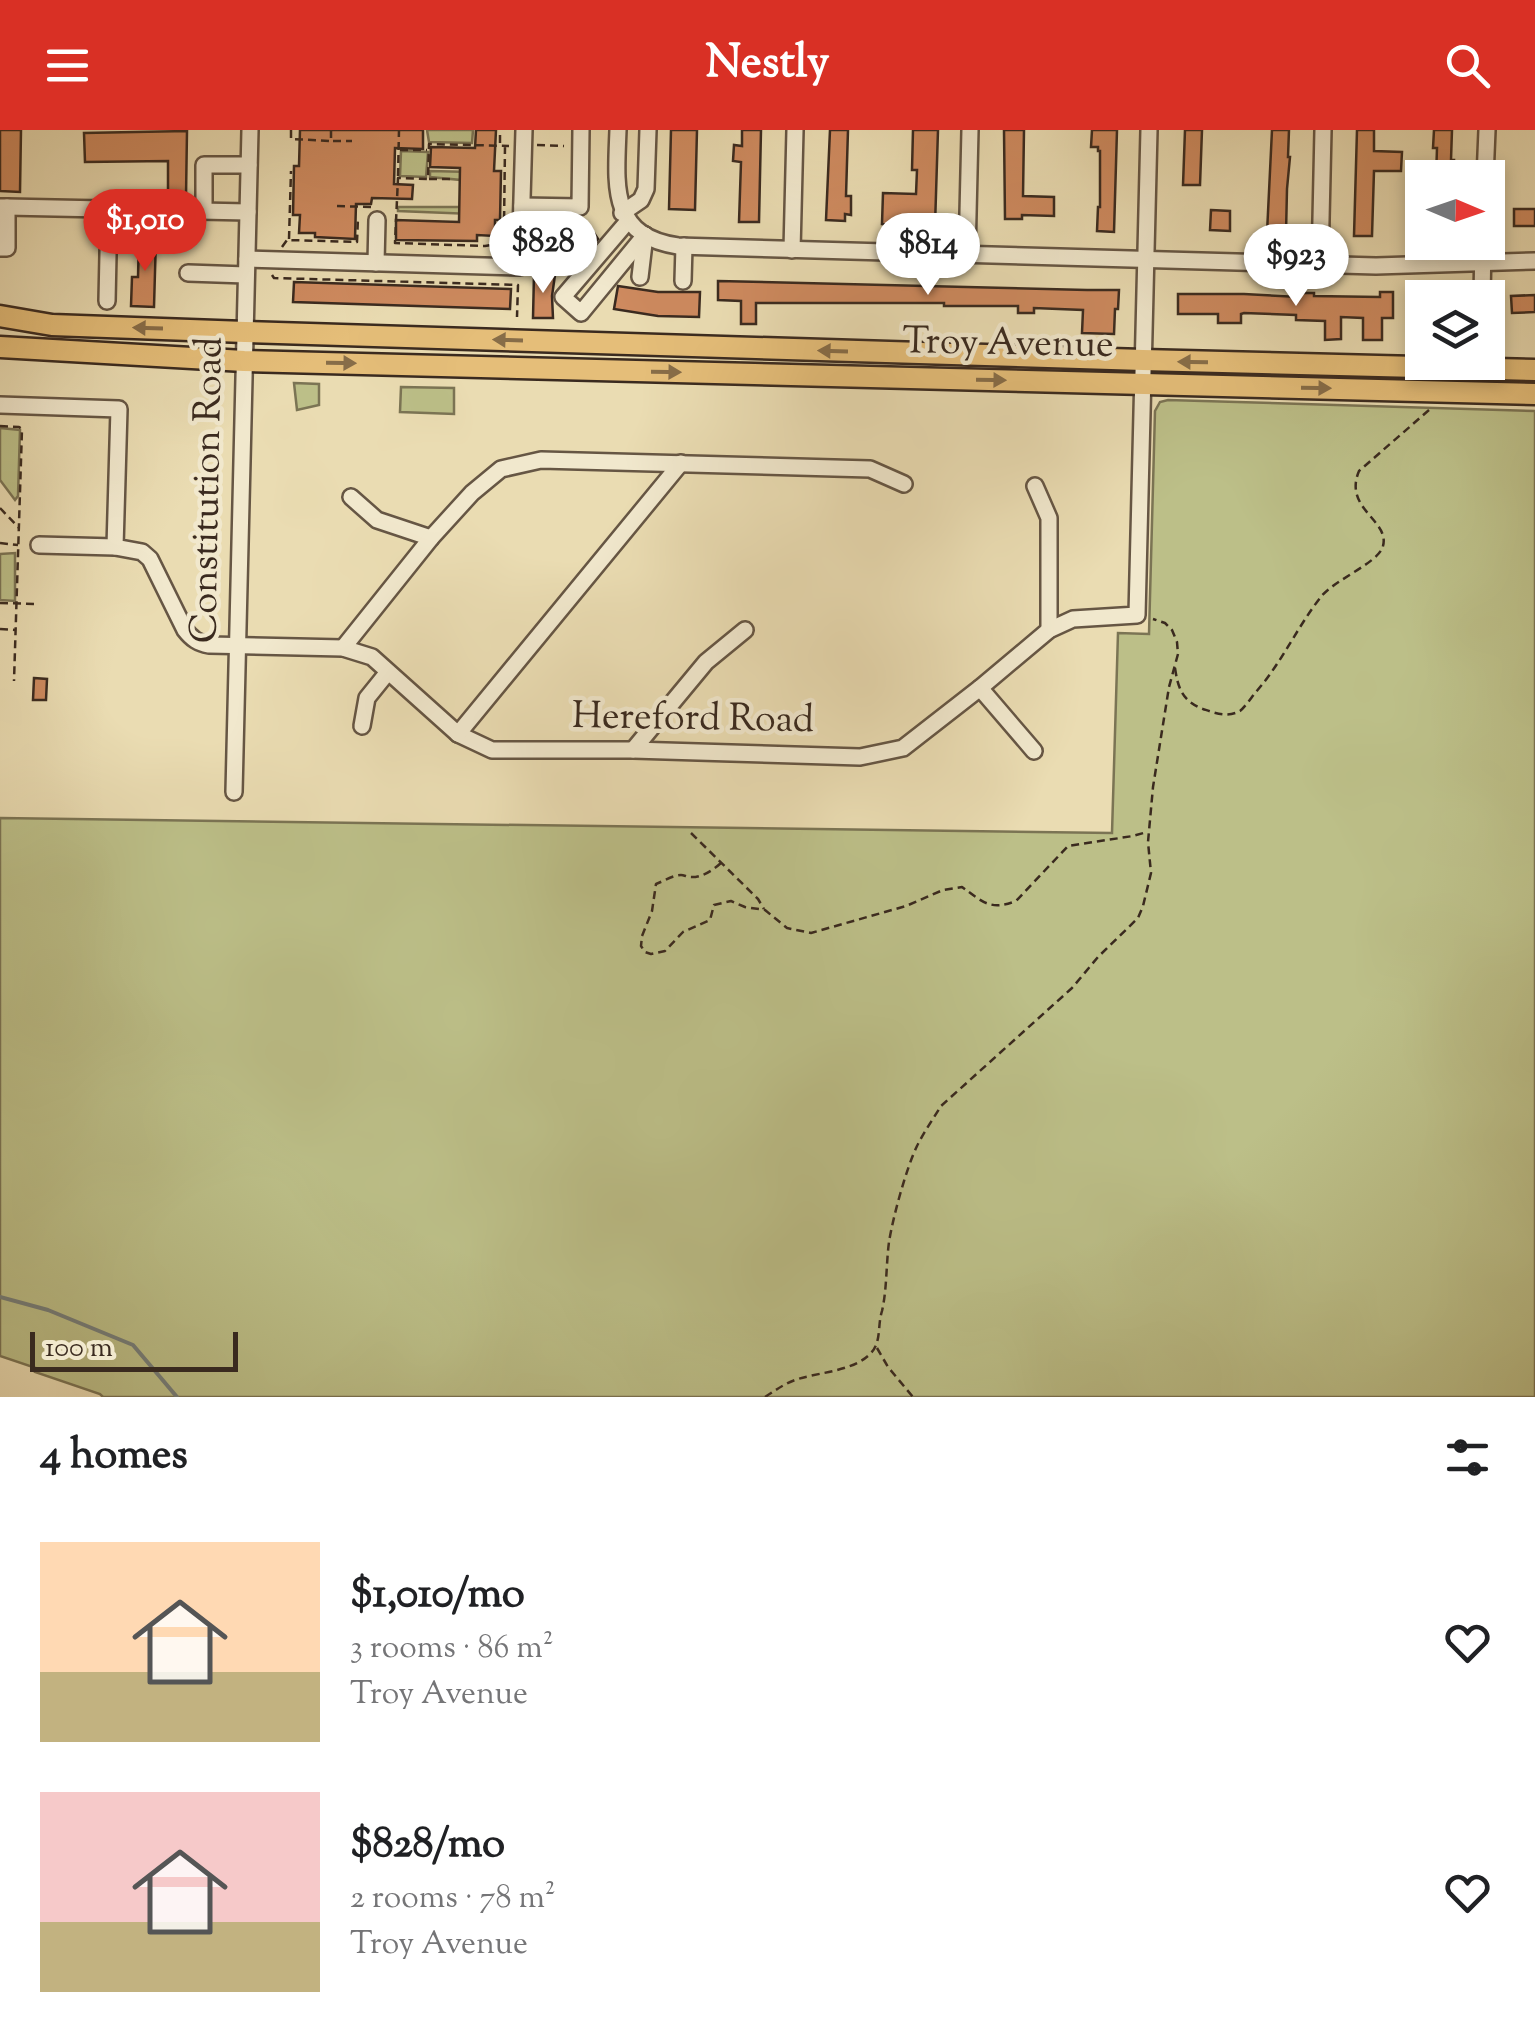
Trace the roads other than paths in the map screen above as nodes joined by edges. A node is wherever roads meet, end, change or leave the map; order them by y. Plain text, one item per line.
1 (250, 130) edge
2 (618, 130) edge
3 (648, 130) edge
4 (795, 130) edge
5 (970, 130) edge
6 (1150, 130) edge
7 (1323, 130) edge
8 (1487, 130) edge
9 (523, 138) edge
10 (581, 138) edge
11 (1486, 160) edge
12 (249, 166) junction
13 (522, 206) junction
14 (4, 207) edge
15 (109, 208) junction
16 (204, 211) junction
17 (248, 212) junction
18 (377, 214) road end
19 (625, 217) junction
20 (645, 235) junction
21 (684, 246) junction
22 (0, 248) edge
23 (792, 250) junction
24 (966, 254) junction
25 (1146, 259) junction
26 (1482, 260) edge
27 (1535, 261) edge
28 (376, 263) junction
29 (1482, 263) junction
30 (1320, 264) junction
31 (246, 267) junction
32 (188, 273) dead end
33 (640, 277) dead end
34 (1482, 280) edge
35 (684, 281) dead end
36 (107, 301) dead end
37 (0, 316) edge
38 (245, 332) junction
39 (0, 347) edge
40 (1144, 360) junction
41 (244, 361) junction
42 (1405, 365) edge
43 (1505, 368) edge
44 (1535, 370) edge
45 (1480, 380) edge
46 (1143, 384) junction
47 (1480, 392) junction
48 (1535, 394) edge
49 (0, 406) edge
50 (682, 463) junction
51 (904, 484) dead end
52 (1034, 486) dead end
53 (351, 498) dead end
54 (431, 538) junction
55 (40, 545) road end
56 (116, 547) junction
57 (745, 630) dead end
58 (1048, 630) junction
59 (238, 646) junction
60 (343, 648) junction
61 (388, 672) junction
62 (980, 688) junction
63 (362, 726) dead end
64 (458, 734) junction
65 (633, 750) junction
66 (1034, 751) dead end
67 (234, 792) dead end

1 - 12 street, Constitution Road
2 - 19 street
3 - 19 street
4 - 23 street
5 - 24 street
6 - 25 street
7 - 30 street
8 - 11 street
9 - 13 street
10 - 13 street
12 - 16 street
12 - 17 street, Constitution Road
13 - 28 street
14 - 15 street
14 - 22 street
15 - 16 street
15 - 36 street
16 - 17 street
17 - 31 street, Constitution Road
18 - 28 street
19 - 20 street
19 - 20 street
20 - 21 street
20 - 33 street
21 - 23 street
21 - 35 street
23 - 24 street
24 - 25 street
25 - 30 street
25 - 40 street
26 - 29 street
27 - 29 street
28 - 31 street
29 - 30 street
29 - 34 street
31 - 32 street
31 - 38 street, Constitution Road
38 -> 37 main road, Troy Avenue
40 -> 38 main road, Troy Avenue
38 - 41 street, Constitution Road
39 - 41 main road, Troy Avenue
42 -> 40 main road, Troy Avenue
40 - 46 street
41 -> 46 main road, Troy Avenue
41 - 59 street, Constitution Road
43 - 44 main road, Troy Avenue
45 - 47 street
46 -> 47 main road, Troy Avenue
46 - 58 street, Hereford Road
47 - 48 main road, Troy Avenue
49 - 56 street
50 - 51 street
50 - 54 street
50 - 64 street
52 - 58 street
53 - 54 street
54 - 60 street
55 - 56 street
56 - 59 street, Hereford Road
57 - 65 street
58 - 62 street, Hereford Road
59 - 60 street, Hereford Road
59 - 67 street, Constitution Road
60 - 61 street, Hereford Road
61 - 63 street
61 - 64 street, Hereford Road
62 - 65 street, Hereford Road
62 - 66 street
64 - 65 street, Hereford Road

